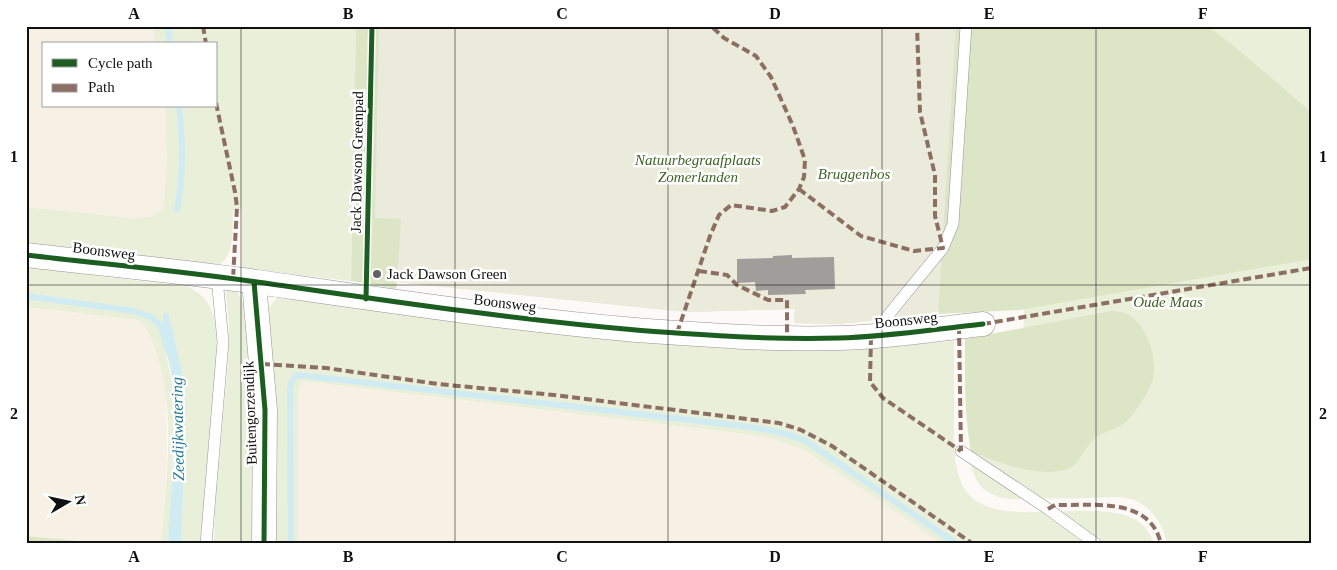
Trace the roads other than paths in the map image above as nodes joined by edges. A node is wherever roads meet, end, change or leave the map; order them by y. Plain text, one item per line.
1 (966, 26) edge
2 (26, 255) edge
3 (217, 278) junction
4 (254, 282) junction
5 (983, 324) dead end
6 (871, 336) junction
7 (961, 451) dead end
8 (206, 544) edge
9 (264, 544) edge
10 (1096, 544) edge

1 - 6 lane
2 - 3 street, Boonsweg
3 - 4 street, Boonsweg
3 - 8 lane
4 - 6 street, Boonsweg
4 - 9 street, Buitengorzendijk
5 - 6 street, Boonsweg
7 - 10 lane

